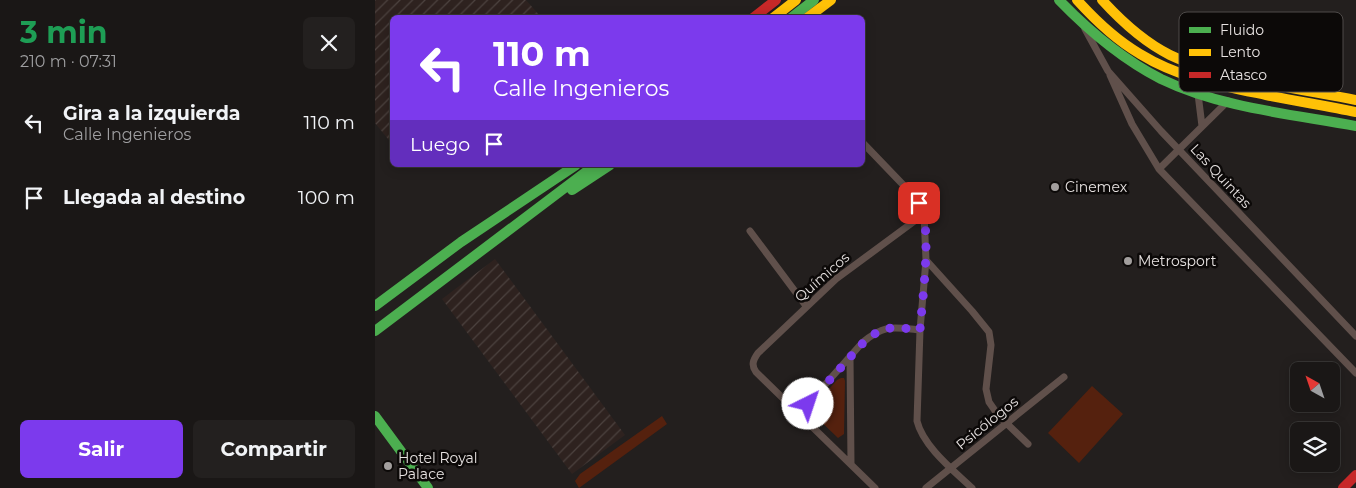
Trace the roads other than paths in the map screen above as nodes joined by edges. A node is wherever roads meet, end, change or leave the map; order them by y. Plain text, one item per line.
1 (776, 0) edge
2 (796, 0) edge
3 (815, 0) edge
4 (831, 0) edge
5 (1059, 0) edge
6 (1077, 0) edge
7 (1102, 0) edge
8 (757, 15) edge
9 (777, 15) edge
10 (795, 15) edge
11 (811, 15) edge
12 (1081, 22) junction
13 (1179, 60) edge
14 (1108, 71) junction
15 (1179, 73) edge
16 (1179, 86) edge
17 (1193, 92) edge
18 (1251, 92) edge
19 (1317, 92) edge
20 (1198, 94) junction
21 (1356, 100) edge
22 (1228, 101) junction
23 (1356, 112) edge
24 (1202, 126) junction
25 (1356, 126) edge
26 (865, 146) edge
27 (1180, 150) junction
28 (559, 167) edge
29 (572, 167) edge
30 (592, 167) edge
31 (607, 167) edge
32 (1159, 169) junction
33 (538, 189) junction
34 (924, 214) junction
35 (527, 216) junction
36 (750, 231) dead end
37 (926, 260) junction
38 (375, 306) edge
39 (806, 306) junction
40 (920, 330) junction
41 (375, 331) edge
42 (1356, 336) edge
43 (850, 356) junction
44 (1356, 373) edge
45 (1064, 376) dead end
46 (799, 414) junction
47 (375, 416) edge
48 (1006, 423) junction
49 (1028, 444) dead end
50 (851, 464) junction
51 (951, 468) junction
52 (1356, 475) edge
53 (428, 488) edge
54 (875, 488) edge
55 (926, 488) edge
56 (972, 488) edge
57 (1343, 488) edge

1 - 8 main road
2 - 9 main road
3 - 10 main road
4 - 11 main road
5 - 12 main road
6 - 15 main road
7 - 13 main road
12 - 14 street, Las Quintas
12 - 16 main road
14 - 27 street, Las Quintas
14 - 32 street
17 - 20 main road
18 - 23 main road
19 - 21 main road
20 - 22 main road
20 - 24 street
22 - 24 street
22 - 25 main road
24 - 27 street
26 - 34 street
27 - 32 street
27 - 42 street, Las Quintas
28 - 33 main road
29 - 33 main road
30 - 35 main road
31 - 35 main road
32 - 44 street
33 - 38 main road
34 - 37 street
34 - 39 street, Químicos
35 - 41 main road
36 - 39 street
37 - 40 street
37 - 48 street
39 - 46 street, Químicos
40 - 43 street
40 - 51 street
43 - 46 street
43 - 50 street
45 - 48 street, Psicólogos
46 - 50 street
47 - 53 main road
48 - 49 street
48 - 51 street, Psicólogos
50 - 54 street
51 - 55 street, Psicólogos
51 - 56 street
52 - 57 main road

